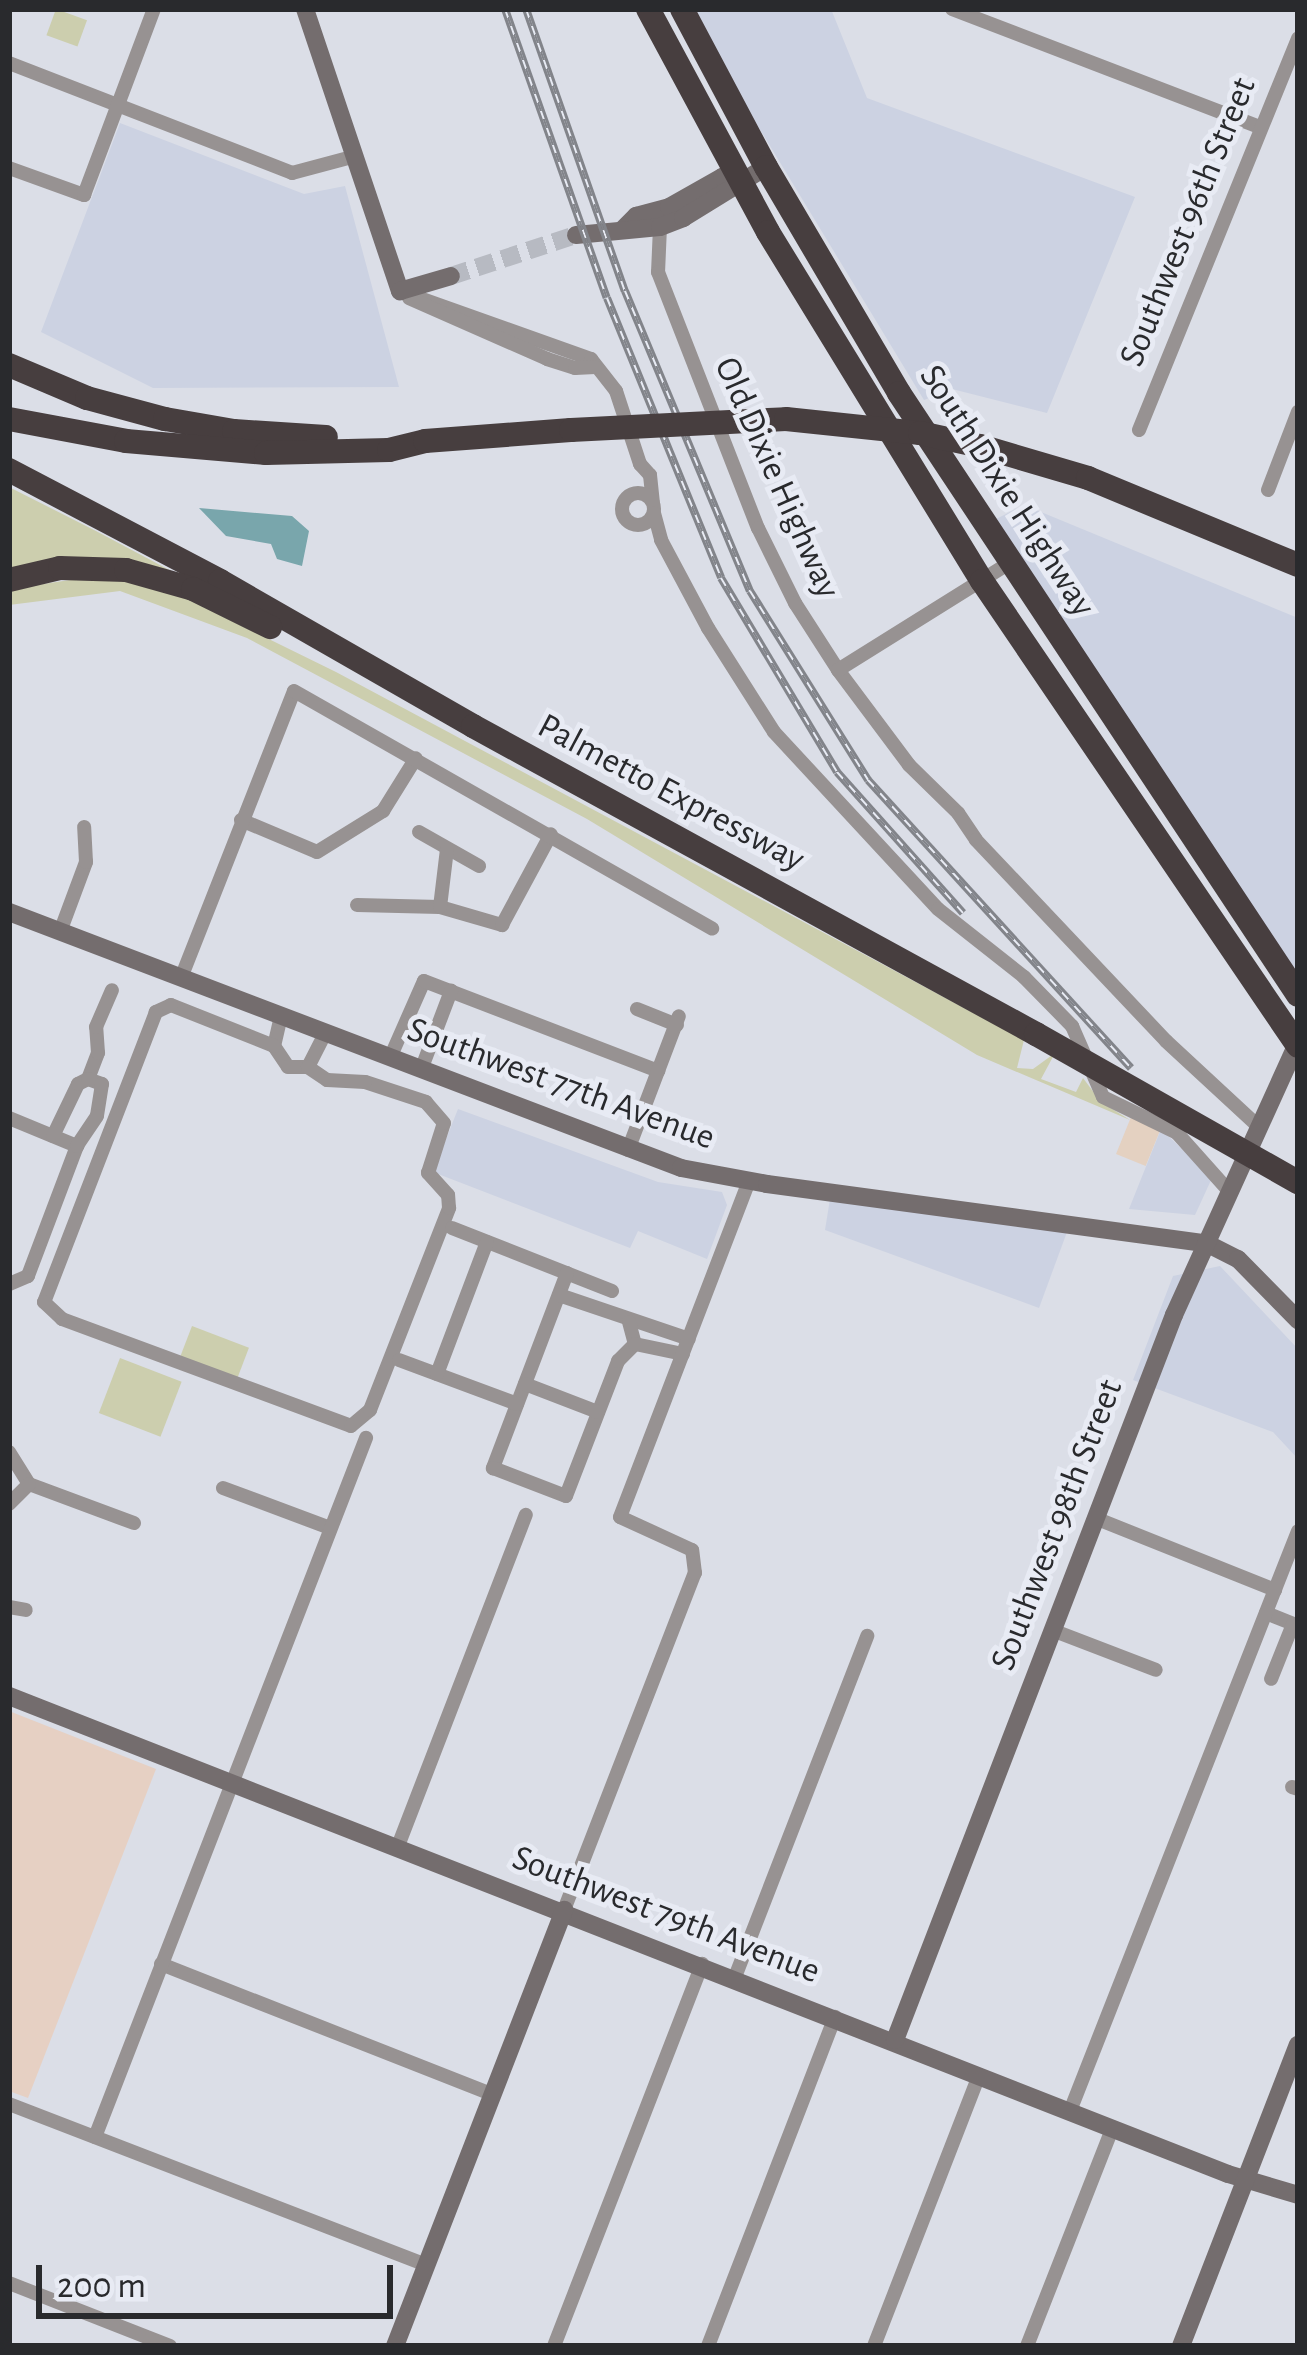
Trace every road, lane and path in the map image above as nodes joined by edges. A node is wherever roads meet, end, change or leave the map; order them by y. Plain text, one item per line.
1 (154, 9) edge
2 (305, 9) edge
3 (648, 9) edge
4 (682, 9) edge
5 (952, 9) edge
6 (1298, 40) edge
7 (9, 64) edge
8 (117, 106) junction
9 (1259, 128) junction
10 (352, 157) junction
11 (766, 167) junction
12 (9, 168) edge
13 (741, 182) junction
14 (660, 226) junction
15 (622, 230) junction
16 (576, 236) tunnel mouth
17 (451, 275) tunnel mouth
18 (400, 291) junction
19 (848, 364) junction
20 (9, 365) edge
21 (899, 393) junction
22 (1298, 412) edge
23 (9, 419) edge
24 (1139, 430) dead end
25 (425, 441) junction
26 (640, 464) junction
27 (9, 470) edge
28 (1268, 490) dead end
29 (632, 494) junction
30 (653, 508) junction
31 (637, 525) junction
32 (661, 540) junction
33 (1010, 563) junction
34 (1298, 565) edge
35 (9, 580) edge
36 (982, 580) junction
37 (838, 670) junction
38 (473, 726) junction
39 (416, 758) junction
40 (1145, 766) junction
41 (1116, 784) junction
42 (241, 820) junction
43 (84, 826) dead end
44 (419, 832) dead end
45 (551, 834) junction
46 (447, 848) junction
47 (478, 866) dead end
48 (357, 905) dead end
49 (440, 907) junction
50 (10, 917) edge
51 (712, 928) dead end
52 (60, 932) junction
53 (181, 978) junction
54 (112, 990) dead end
55 (451, 992) junction
56 (1298, 995) edge
57 (637, 1009) dead end
58 (281, 1016) junction
59 (325, 1033) junction
60 (1298, 1044) edge
61 (274, 1046) junction
62 (390, 1058) junction
63 (308, 1066) junction
64 (421, 1070) junction
65 (658, 1071) junction
66 (88, 1079) junction
67 (9, 1118) edge
68 (1260, 1128) junction
69 (53, 1136) junction
70 (77, 1146) junction
71 (628, 1150) junction
72 (749, 1181) junction
73 (1298, 1182) edge
74 (1227, 1189) junction
75 (452, 1228) dead end
76 (487, 1242) junction
77 (1206, 1244) junction
78 (567, 1274) junction
79 (9, 1284) edge
80 (612, 1291) dead end
81 (559, 1295) junction
82 (1298, 1320) edge
83 (628, 1322) junction
84 (635, 1344) junction
85 (686, 1346) junction
86 (399, 1360) dead end
87 (436, 1374) junction
88 (525, 1384) junction
89 (517, 1404) junction
90 (598, 1412) junction
91 (365, 1438) dead end
92 (9, 1452) edge
93 (29, 1484) junction
94 (223, 1488) dead end
95 (9, 1504) edge
96 (526, 1515) dead end
97 (1095, 1518) junction
98 (134, 1523) dead end
99 (331, 1528) junction
100 (1298, 1531) edge
101 (1275, 1590) junction
102 (9, 1607) edge
103 (26, 1610) dead end
104 (1266, 1613) junction
105 (1052, 1630) junction
106 (867, 1636) dead end
107 (1156, 1670) dead end
108 (1271, 1679) dead end
109 (9, 1696) edge
110 (233, 1782) junction
111 (398, 1846) junction
112 (564, 1910) junction
113 (161, 1964) junction
114 (702, 1964) junction
115 (735, 1977) junction
116 (835, 2017) junction
117 (895, 2040) junction
118 (1298, 2044) edge
119 (979, 2075) junction
120 (493, 2095) junction
121 (9, 2104) edge
122 (1070, 2111) junction
123 (1113, 2127) junction
124 (95, 2137) junction
125 (1245, 2178) junction
126 (1298, 2195) edge
127 (427, 2266) junction
128 (9, 2283) edge
129 (170, 2346) edge
130 (395, 2346) edge
131 (554, 2346) edge
132 (709, 2346) edge
133 (874, 2346) edge
134 (1028, 2346) edge
135 (1181, 2346) edge

1 - 8 street
2 - 10 street
3 - 13 highway, South Dixie Highway
4 - 11 highway, South Dixie Highway
5 - 9 street
6 - 9 street, Southwest 96th Street
7 - 8 street
8 - 10 street
8 - 12 street
9 - 24 street, Southwest 96th Street
10 - 18 street
11 - 13 street
11 - 21 highway, South Dixie Highway
13 - 14 street
13 - 15 street
13 - 19 highway, South Dixie Highway
14 - 15 street
14 - 37 street, Old Dixie Highway
15 - 16 street
17 - 18 street
18 - 26 street
19 - 21 highway
19 - 36 highway, South Dixie Highway
20 - 25 highway
21 - 33 highway, South Dixie Highway
22 - 28 street
23 - 25 highway
25 - 34 highway, bridge
26 - 29 street
26 - 30 street
27 - 38 highway, Palmetto Expressway
29 - 30 street
29 - 31 street
30 - 31 street
30 - 32 street
31 - 32 street
32 - 74 street
33 - 36 street
33 - 40 highway, South Dixie Highway
35 - 38 highway
36 - 37 street
36 - 41 highway, South Dixie Highway
37 - 68 street, Old Dixie Highway
38 - 73 highway, Palmetto Expressway, bridge
39 - 42 street
39 - 42 street
39 - 45 street
40 - 41 highway
40 - 56 highway, South Dixie Highway
41 - 60 highway, South Dixie Highway
42 - 53 street
43 - 52 street
44 - 46 street
45 - 49 street
45 - 51 street
46 - 47 street
46 - 49 street
48 - 49 street
50 - 52 street, Southwest 77th Avenue
52 - 53 street, Southwest 77th Avenue
53 - 58 street, Southwest 77th Avenue
54 - 66 street
55 - 62 street
55 - 64 street
55 - 65 street
57 - 65 street
58 - 59 street, Southwest 77th Avenue
58 - 61 street
59 - 62 street, Southwest 77th Avenue
59 - 63 street
60 - 68 street, Southwest 98th Street
61 - 63 street
61 - 63 street
62 - 64 street, Southwest 77th Avenue
64 - 71 street, Southwest 77th Avenue
65 - 71 street
66 - 69 street
66 - 70 street
67 - 69 street
68 - 74 street, Southwest 98th Street
69 - 70 street
70 - 79 street
71 - 72 street, Southwest 77th Avenue
72 - 77 street, Southwest 77th Avenue
72 - 85 street
74 - 77 street, Southwest 98th Street
75 - 76 street
76 - 78 street
76 - 87 street
77 - 82 street, Southwest 77th Avenue
77 - 97 street, Southwest 98th Street
78 - 80 street
78 - 81 street
81 - 83 street
81 - 88 street
83 - 84 street
83 - 85 street
84 - 85 street
84 - 90 street
85 - 112 street
86 - 87 street
87 - 89 street
88 - 89 street
88 - 90 street
89 - 90 street
91 - 99 street
92 - 93 street
93 - 95 street
93 - 98 street
94 - 99 street
96 - 111 street
97 - 101 street
97 - 105 street, Southwest 98th Street
99 - 110 street
100 - 101 street
101 - 104 street
102 - 103 street
104 - 108 street
104 - 122 street
105 - 107 street
105 - 117 street, Southwest 98th Street
106 - 115 street
109 - 110 street, Southwest 79th Avenue
110 - 111 street, Southwest 79th Avenue
110 - 113 street
111 - 112 street, Southwest 79th Avenue
112 - 114 street, Southwest 79th Avenue
112 - 120 street
113 - 120 street
113 - 124 street
114 - 115 street, Southwest 79th Avenue
114 - 131 street
115 - 116 street, Southwest 79th Avenue
116 - 117 street, Southwest 79th Avenue
116 - 132 street
117 - 119 street, Southwest 79th Avenue
118 - 125 street
119 - 122 street, Southwest 79th Avenue
119 - 133 street
120 - 127 street
121 - 124 street
122 - 123 street, Southwest 79th Avenue
123 - 125 street, Southwest 79th Avenue
123 - 134 street
124 - 127 street
125 - 126 street, Southwest 79th Avenue
125 - 135 street
127 - 130 street
128 - 129 street

